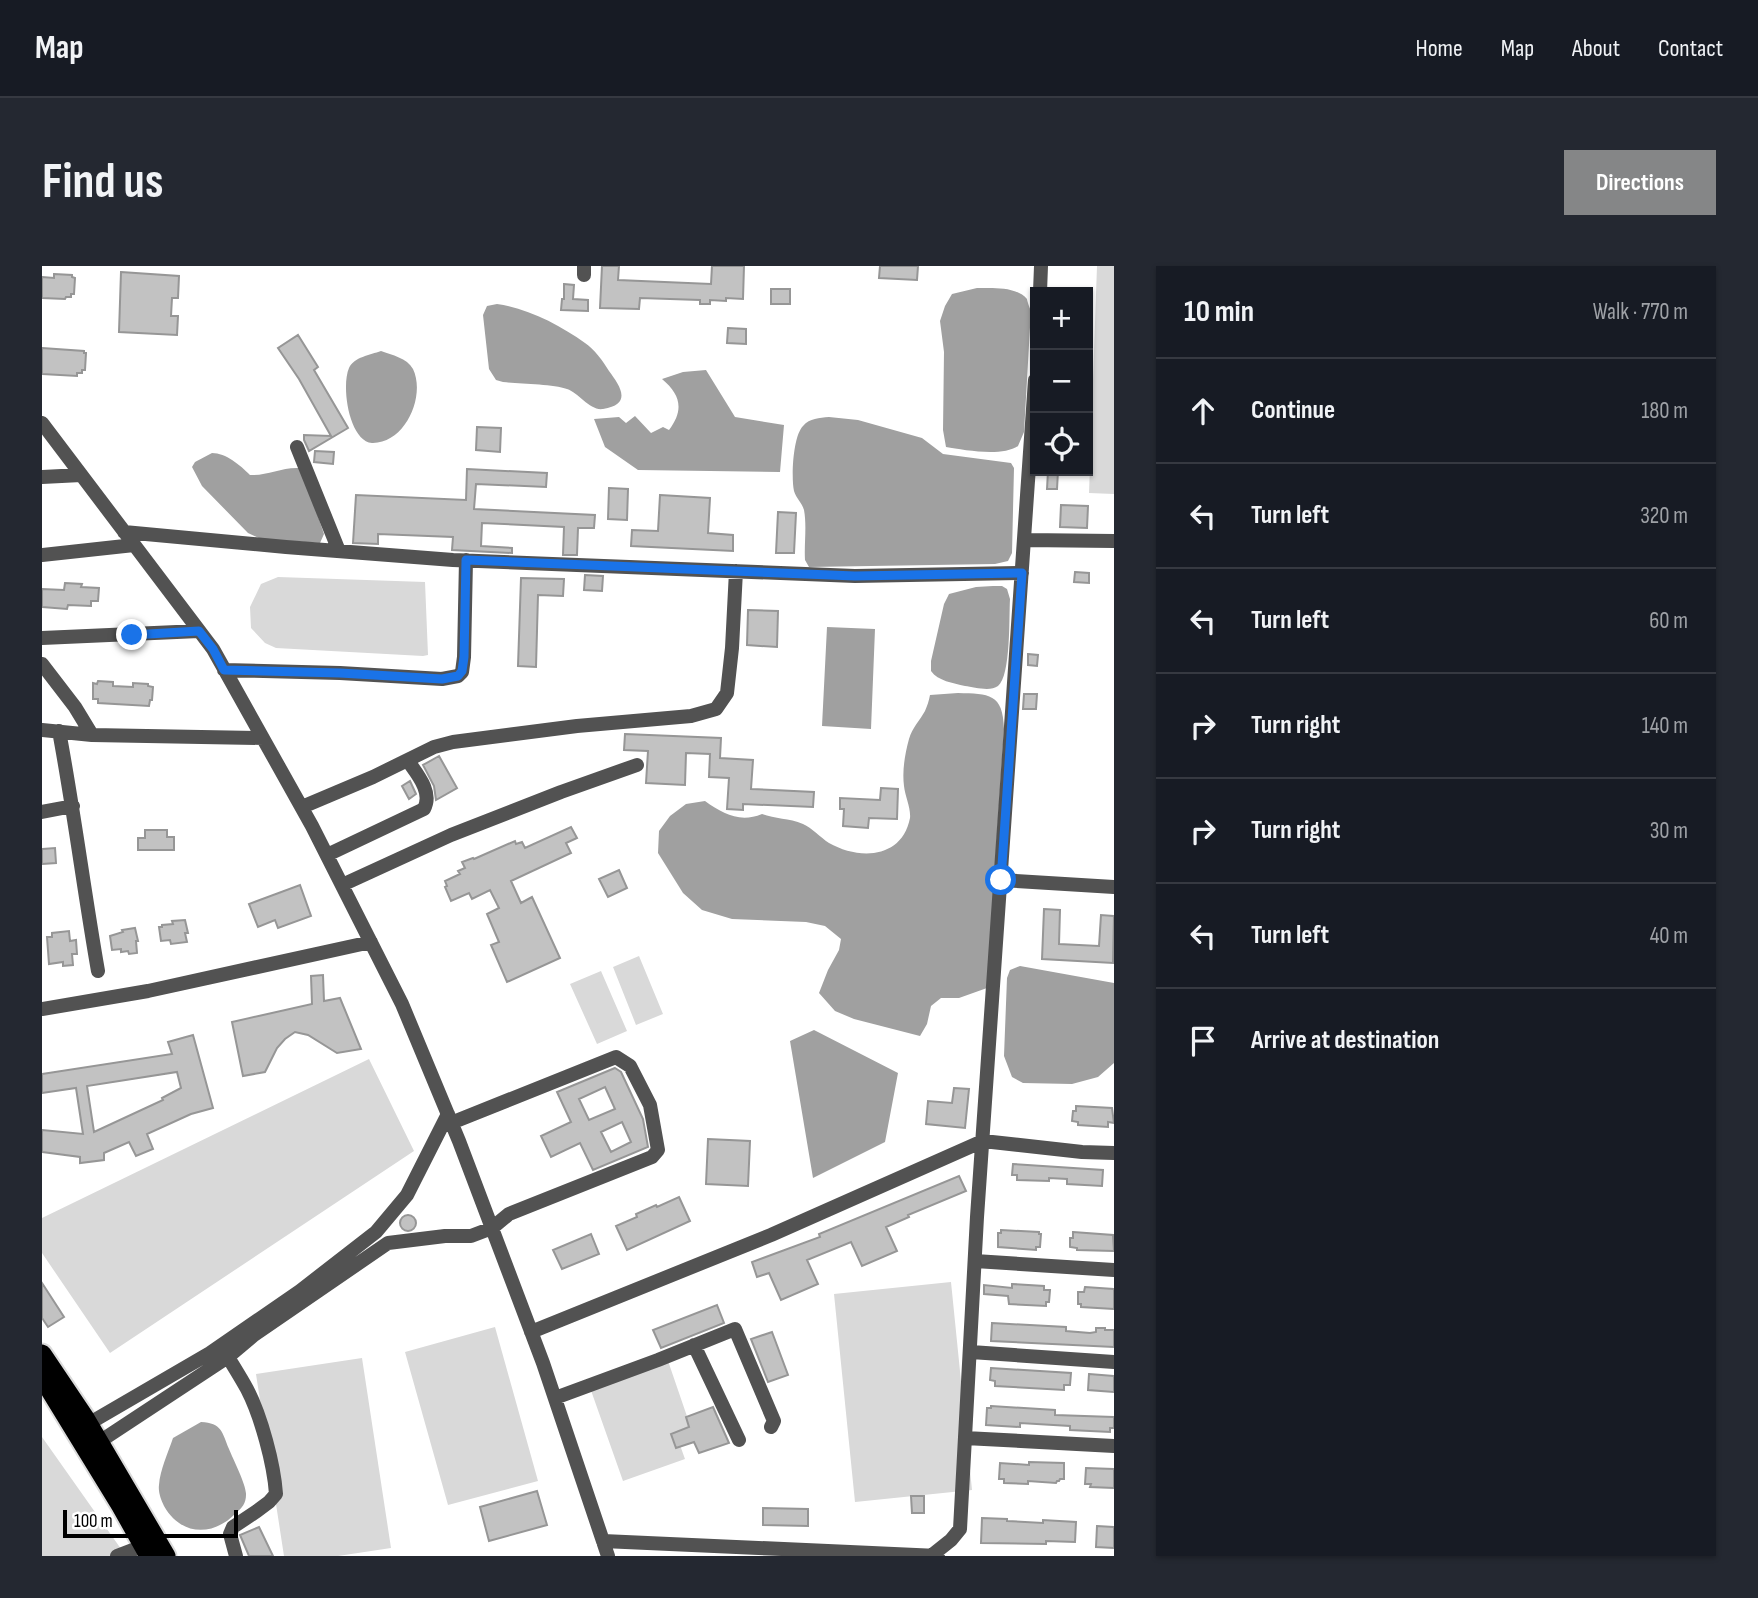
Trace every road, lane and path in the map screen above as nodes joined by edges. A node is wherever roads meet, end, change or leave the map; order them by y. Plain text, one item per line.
1 (1041, 266) edge
2 (1040, 287) edge
3 (1033, 413) edge
4 (42, 423) edge
5 (297, 447) dead end
6 (81, 475) junction
7 (42, 477) edge
8 (124, 532) junction
9 (1025, 540) junction
10 (1114, 541) edge
11 (134, 545) junction
12 (339, 551) junction
13 (42, 555) edge
14 (466, 560) junction
15 (736, 571) junction
16 (1022, 573) junction
17 (199, 631) junction
18 (42, 638) edge
19 (42, 664) edge
20 (224, 670) junction
21 (42, 730) edge
22 (59, 731) junction
23 (92, 735) junction
24 (263, 738) junction
25 (408, 761) junction
26 (637, 765) dead end
27 (73, 806) junction
28 (302, 807) junction
29 (42, 812) edge
30 (327, 855) junction
31 (1001, 880) junction
32 (342, 885) junction
33 (1114, 887) edge
34 (371, 942) junction
35 (98, 971) dead end
36 (42, 1009) edge
37 (449, 1119) junction
38 (983, 1141) junction
39 (1114, 1153) edge
40 (492, 1228) junction
41 (975, 1261) junction
42 (1114, 1270) edge
43 (531, 1332) junction
44 (694, 1345) junction
45 (971, 1352) junction
46 (42, 1354) edge
47 (228, 1357) junction
48 (1114, 1362) edge
49 (42, 1377) edge
50 (555, 1398) junction
51 (88, 1424) junction
52 (771, 1427) dead end
53 (965, 1438) junction
54 (739, 1440) dead end
55 (99, 1442) junction
56 (1114, 1446) edge
57 (603, 1541) junction
58 (146, 1551) edge
59 (117, 1556) edge
60 (166, 1556) edge
61 (236, 1556) edge
62 (608, 1556) edge
63 (931, 1556) edge
64 (941, 1556) edge

1 - 2 street
3 - 9 street
4 - 6 street
5 - 12 street
6 - 7 street
6 - 8 street
8 - 11 street
8 - 12 street
9 - 10 street
9 - 16 street
11 - 13 street
11 - 17 street
12 - 14 street
14 - 15 street
14 - 20 street
15 - 16 street
15 - 25 street
16 - 31 street
17 - 18 street
17 - 20 street
19 - 23 street
20 - 24 street
21 - 22 street
22 - 23 street
22 - 27 street
23 - 24 street
24 - 28 street
25 - 28 street
25 - 30 street
26 - 32 street
27 - 29 street
27 - 35 street
28 - 30 street
30 - 32 street
31 - 33 street
31 - 38 street
32 - 34 street
34 - 36 street
34 - 37 street
37 - 40 street
37 - 40 street
37 - 51 street
38 - 39 street
38 - 41 street
38 - 43 street
40 - 43 street
40 - 47 street
41 - 42 street
41 - 45 street
43 - 50 street
44 - 50 street
44 - 52 street
44 - 54 street
45 - 48 street
45 - 53 street
46 - 51 highway
47 - 55 street
47 - 61 street
49 - 58 highway
50 - 57 street
51 - 55 highway
53 - 56 street
53 - 63 street
55 - 60 highway
57 - 62 street
57 - 63 street
58 - 59 street
63 - 64 street

